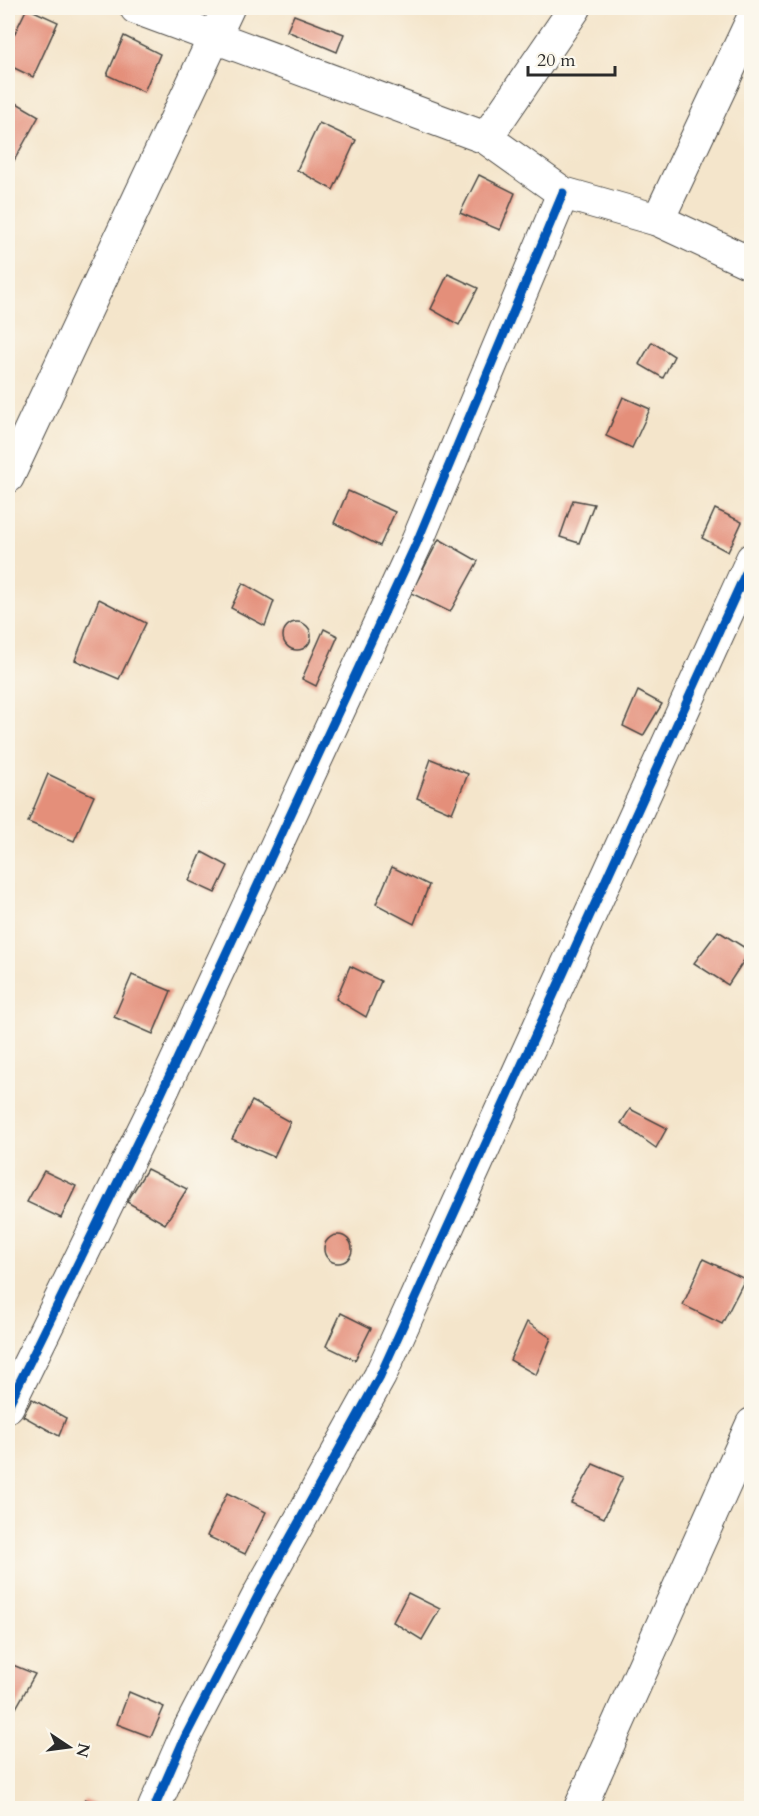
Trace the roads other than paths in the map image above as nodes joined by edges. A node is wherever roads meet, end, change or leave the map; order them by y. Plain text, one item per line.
1 (136, 8) edge
2 (228, 8) edge
3 (576, 8) edge
4 (752, 20) edge
5 (216, 36) junction
6 (486, 138) junction
7 (563, 193) junction
8 (658, 220) junction
9 (752, 264) edge
10 (8, 477) edge
11 (752, 559) edge
12 (8, 1406) edge
13 (752, 1424) edge
14 (154, 1809) edge
15 (580, 1809) edge

1 - 5 street
2 - 5 street
3 - 6 street
4 - 8 street
5 - 6 street
5 - 10 street
6 - 7 street
7 - 8 street
7 - 12 street
8 - 9 street
11 - 14 street
13 - 15 street

